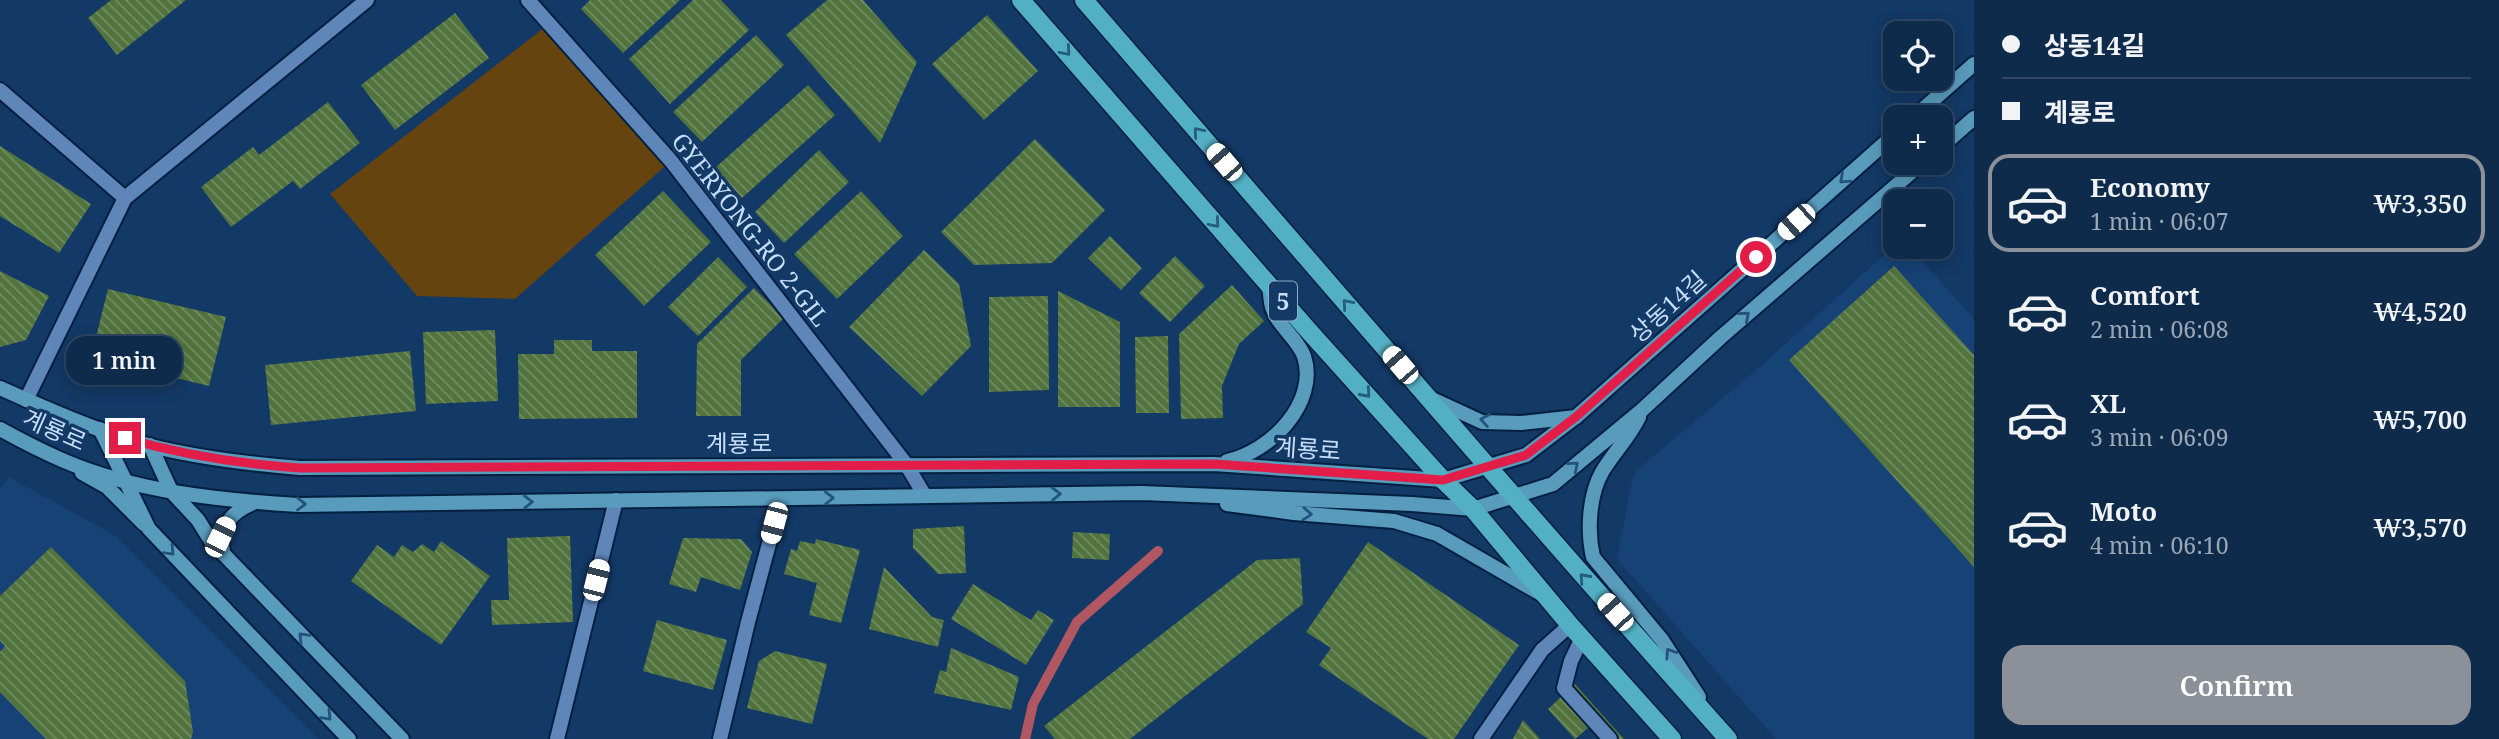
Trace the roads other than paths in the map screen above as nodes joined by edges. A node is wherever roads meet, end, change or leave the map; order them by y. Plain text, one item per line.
1 (367, 0) edge
2 (528, 0) edge
3 (1021, 0) edge
4 (1084, 0) edge
5 (1974, 64) edge
6 (0, 90) edge
7 (1928, 105) edge
8 (1974, 118) edge
9 (1953, 136) edge
10 (1883, 145) edge
11 (1908, 175) edge
12 (125, 198) junction
13 (1269, 285) junction
14 (0, 388) edge
15 (1425, 395) junction
16 (26, 400) junction
17 (1642, 410) junction
18 (1577, 416) junction
19 (0, 429) edge
20 (100, 429) junction
21 (150, 445) junction
22 (63, 461) junction
23 (906, 464) junction
24 (1214, 464) junction
25 (1489, 466) junction
26 (1443, 480) junction
27 (127, 481) junction
28 (172, 491) junction
29 (1142, 493) junction
30 (925, 496) junction
31 (1515, 498) junction
32 (781, 499) junction
33 (616, 500) junction
34 (255, 502) junction
35 (1473, 509) junction
36 (149, 529) junction
37 (223, 553) junction
38 (1548, 598) junction
39 (1576, 631) junction
40 (1724, 735) edge
41 (349, 739) edge
42 (402, 739) edge
43 (557, 739) edge
44 (720, 739) edge
45 (1481, 739) edge
46 (1610, 739) edge
47 (1672, 739) edge

1 - 12 street
2 - 23 street, GYERYONG-RO 2-GIL
3 -> 13 main road, 5
15 -> 4 main road, 5
5 - 7 street
6 - 12 street
8 - 9 street
10 -> 18 street, 상동14길
17 -> 11 street
12 - 16 street
13 - 24 street
13 -> 26 main road, 5
14 - 16 street, 계룡로
18 -> 15 street
15 - 25 main road, 5
16 - 20 street, 계룡로
31 -> 17 street
40 -> 17 street
18 - 25 street, 상동14길
19 - 22 street, 계룡로
20 - 21 street, 계룡로
20 - 27 street
21 - 23 street, 계룡로
21 - 28 street
22 - 27 street, 계룡로
22 - 36 street
23 - 24 street, 계룡로
23 - 30 street, GYERYONG-RO 2-GIL
24 - 26 street, 계룡로
25 - 26 street, 계룡로
25 - 31 main road, 5
26 - 35 main road, 5
27 - 28 street, 계룡로
27 - 36 street
28 - 34 street, 계룡로
28 - 37 street
30 -> 29 street, 계룡로
29 - 35 street, 계룡로
29 -> 38 street
32 -> 30 street, 계룡로
31 - 35 street, 계룡로
40 -> 31 main road, 5
32 - 33 street, 계룡로
32 - 44 street
34 -> 33 street, 계룡로
33 - 43 street
34 - 37 street
35 - 38 main road, 5
36 -> 41 street
42 -> 37 street
38 - 39 main road, 5
39 - 45 street
39 - 46 street
39 - 47 main road, 5

